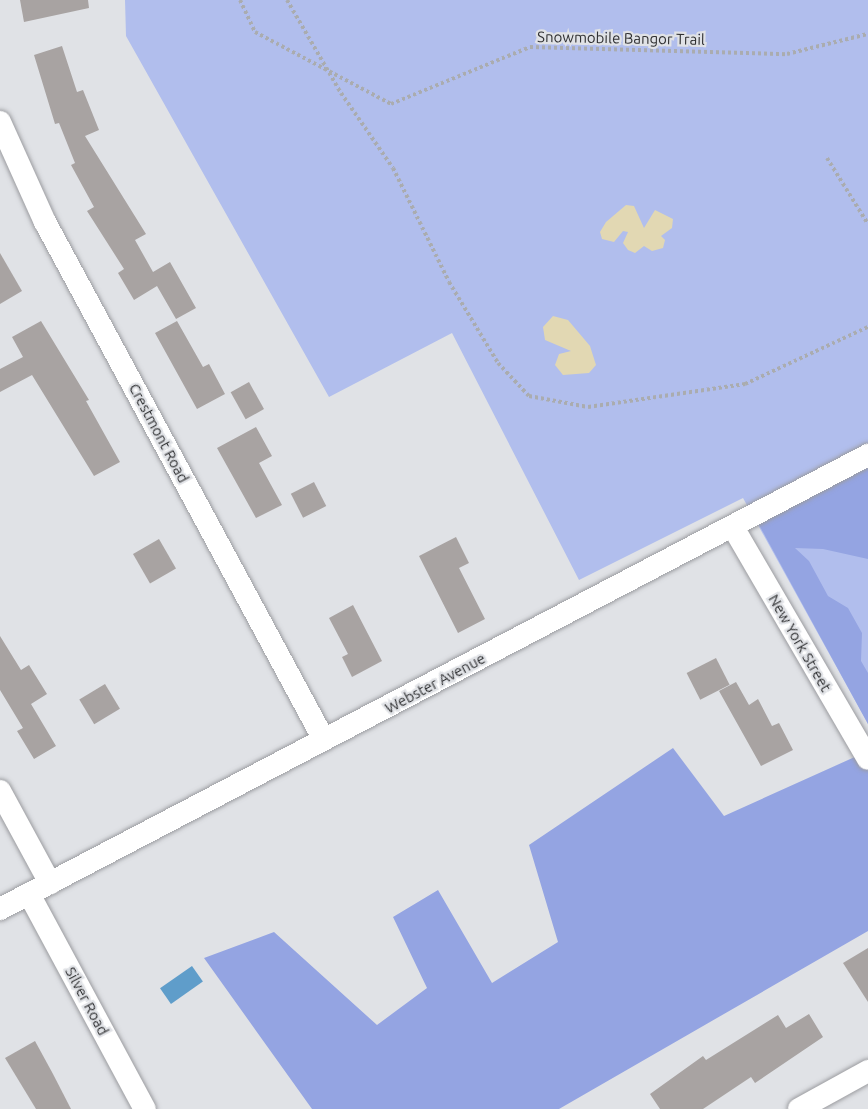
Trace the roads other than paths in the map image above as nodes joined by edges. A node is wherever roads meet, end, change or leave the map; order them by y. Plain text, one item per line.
1 (0, 122) edge
2 (868, 454) edge
3 (733, 527) junction
4 (324, 740) junction
5 (868, 759) edge
6 (0, 791) edge
7 (50, 883) junction
8 (29, 894) junction
9 (0, 909) edge
10 (868, 1071) edge
11 (145, 1109) edge
12 (800, 1109) edge

1 - 4 street, Crestmont Road
2 - 3 street, Webster Avenue
3 - 4 street, Webster Avenue
3 - 5 street, New York Street
4 - 7 street, Webster Avenue
6 - 7 street
7 - 8 street, Webster Avenue
8 - 9 street, Webster Avenue
8 - 11 street, Silver Road
10 - 12 street

